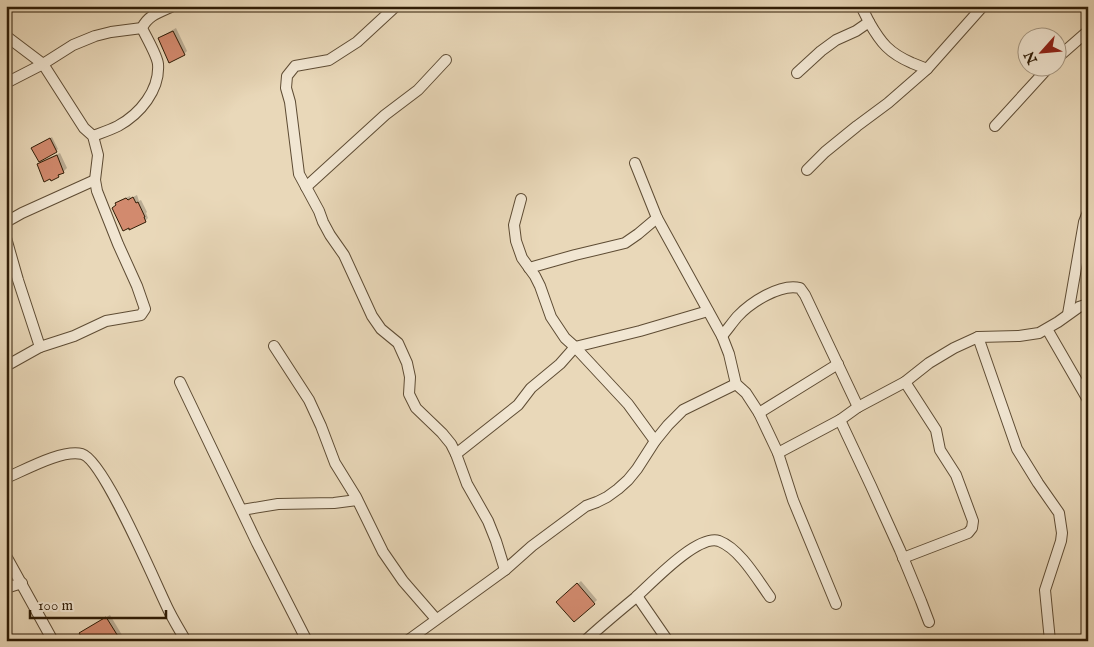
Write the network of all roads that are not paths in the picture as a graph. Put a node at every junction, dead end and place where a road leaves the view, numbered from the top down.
1 (173, 6) edge
2 (396, 6) edge
3 (861, 6) edge
4 (982, 6) edge
5 (870, 22) junction
6 (142, 28) junction
7 (1088, 31) edge
8 (6, 36) edge
9 (1066, 50) edge
10 (446, 60) dead end
11 (42, 64) junction
12 (927, 70) junction
13 (797, 73) dead end
14 (1039, 78) edge
15 (6, 83) edge
16 (995, 126) dead end
17 (92, 136) junction
18 (635, 163) dead end
19 (807, 170) dead end
20 (95, 180) junction
21 (306, 187) junction
22 (521, 199) dead end
23 (1088, 212) edge
24 (657, 218) junction
25 (6, 222) edge
26 (6, 238) edge
27 (529, 268) junction
28 (1088, 304) edge
29 (708, 311) junction
30 (1068, 314) junction
31 (1047, 328) junction
32 (722, 336) junction
33 (978, 337) junction
34 (274, 346) dead end
35 (40, 347) junction
36 (575, 347) junction
37 (838, 364) junction
38 (6, 366) edge
39 (180, 382) dead end
40 (905, 382) junction
41 (736, 384) junction
42 (1088, 400) edge
43 (858, 407) junction
44 (758, 413) junction
45 (840, 420) junction
46 (655, 441) junction
47 (778, 453) junction
48 (456, 454) junction
49 (6, 478) edge
50 (357, 500) junction
51 (242, 510) junction
52 (6, 556) edge
53 (903, 558) junction
54 (504, 570) junction
55 (22, 583) junction
56 (6, 588) edge
57 (637, 596) junction
58 (770, 597) dead end
59 (836, 604) dead end
60 (436, 619) junction
61 (928, 622) dead end
62 (52, 641) edge
63 (186, 641) edge
64 (307, 641) edge
65 (407, 641) edge
66 (585, 641) edge
67 (668, 641) edge
68 (1050, 641) edge

1 - 6 street
2 - 21 street
3 - 5 street
4 - 12 street
5 - 12 street
5 - 13 street
6 - 11 street
6 - 17 street
7 - 9 street
8 - 11 street
10 - 21 street
11 - 15 street
11 - 17 street
12 - 19 street
14 - 16 street
17 - 20 street
18 - 24 street
20 - 25 street
20 - 35 street
21 - 48 street
22 - 27 street
23 - 30 street
24 - 27 street
24 - 29 street
26 - 35 street
27 - 36 street
28 - 30 street
29 - 32 street
29 - 36 street
30 - 31 street
31 - 33 street
31 - 42 street
32 - 37 street
32 - 41 street
33 - 40 street
33 - 68 street
34 - 50 street
35 - 38 street
36 - 46 street
36 - 48 street
37 - 43 street
37 - 44 street
39 - 51 street
40 - 43 street
40 - 53 street
41 - 44 street
41 - 46 street
43 - 45 street
44 - 47 street
45 - 47 street
45 - 53 street
46 - 54 street
47 - 59 street
48 - 54 street
49 - 63 street
50 - 51 street
50 - 60 street
51 - 64 street
52 - 55 street
53 - 61 street
54 - 60 street
55 - 56 street
55 - 62 street
57 - 58 street
57 - 66 street
57 - 67 street
60 - 65 street

